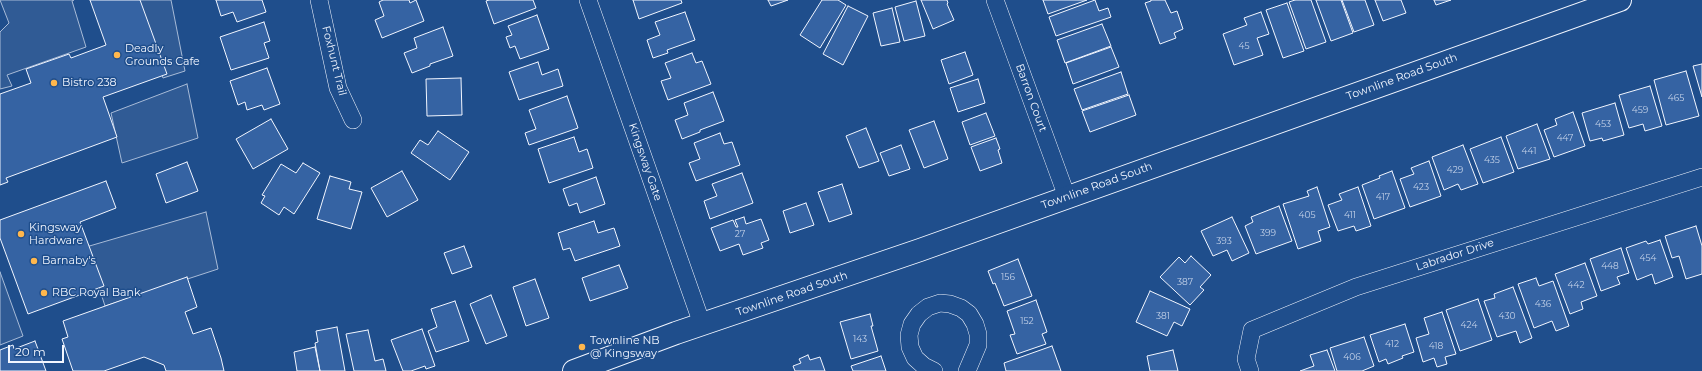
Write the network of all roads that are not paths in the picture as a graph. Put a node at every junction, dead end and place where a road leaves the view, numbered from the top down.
1 (319, 0) edge
2 (588, 0) edge
3 (995, 0) edge
4 (1620, 0) edge
5 (353, 120) dead end
6 (1702, 177) edge
7 (1067, 197) junction
8 (702, 324) junction
9 (574, 371) edge
10 (934, 371) edge
11 (967, 371) edge
12 (1250, 371) edge

1 - 5 street, Foxhunt Trail
2 - 8 street, Kingsway Gate
3 - 7 street, Barron Court
4 - 7 main road, Townline Road South
6 - 12 street, Labrador Drive
7 - 8 main road, Townline Road South
8 - 9 main road, Townline Road South
10 - 11 street

